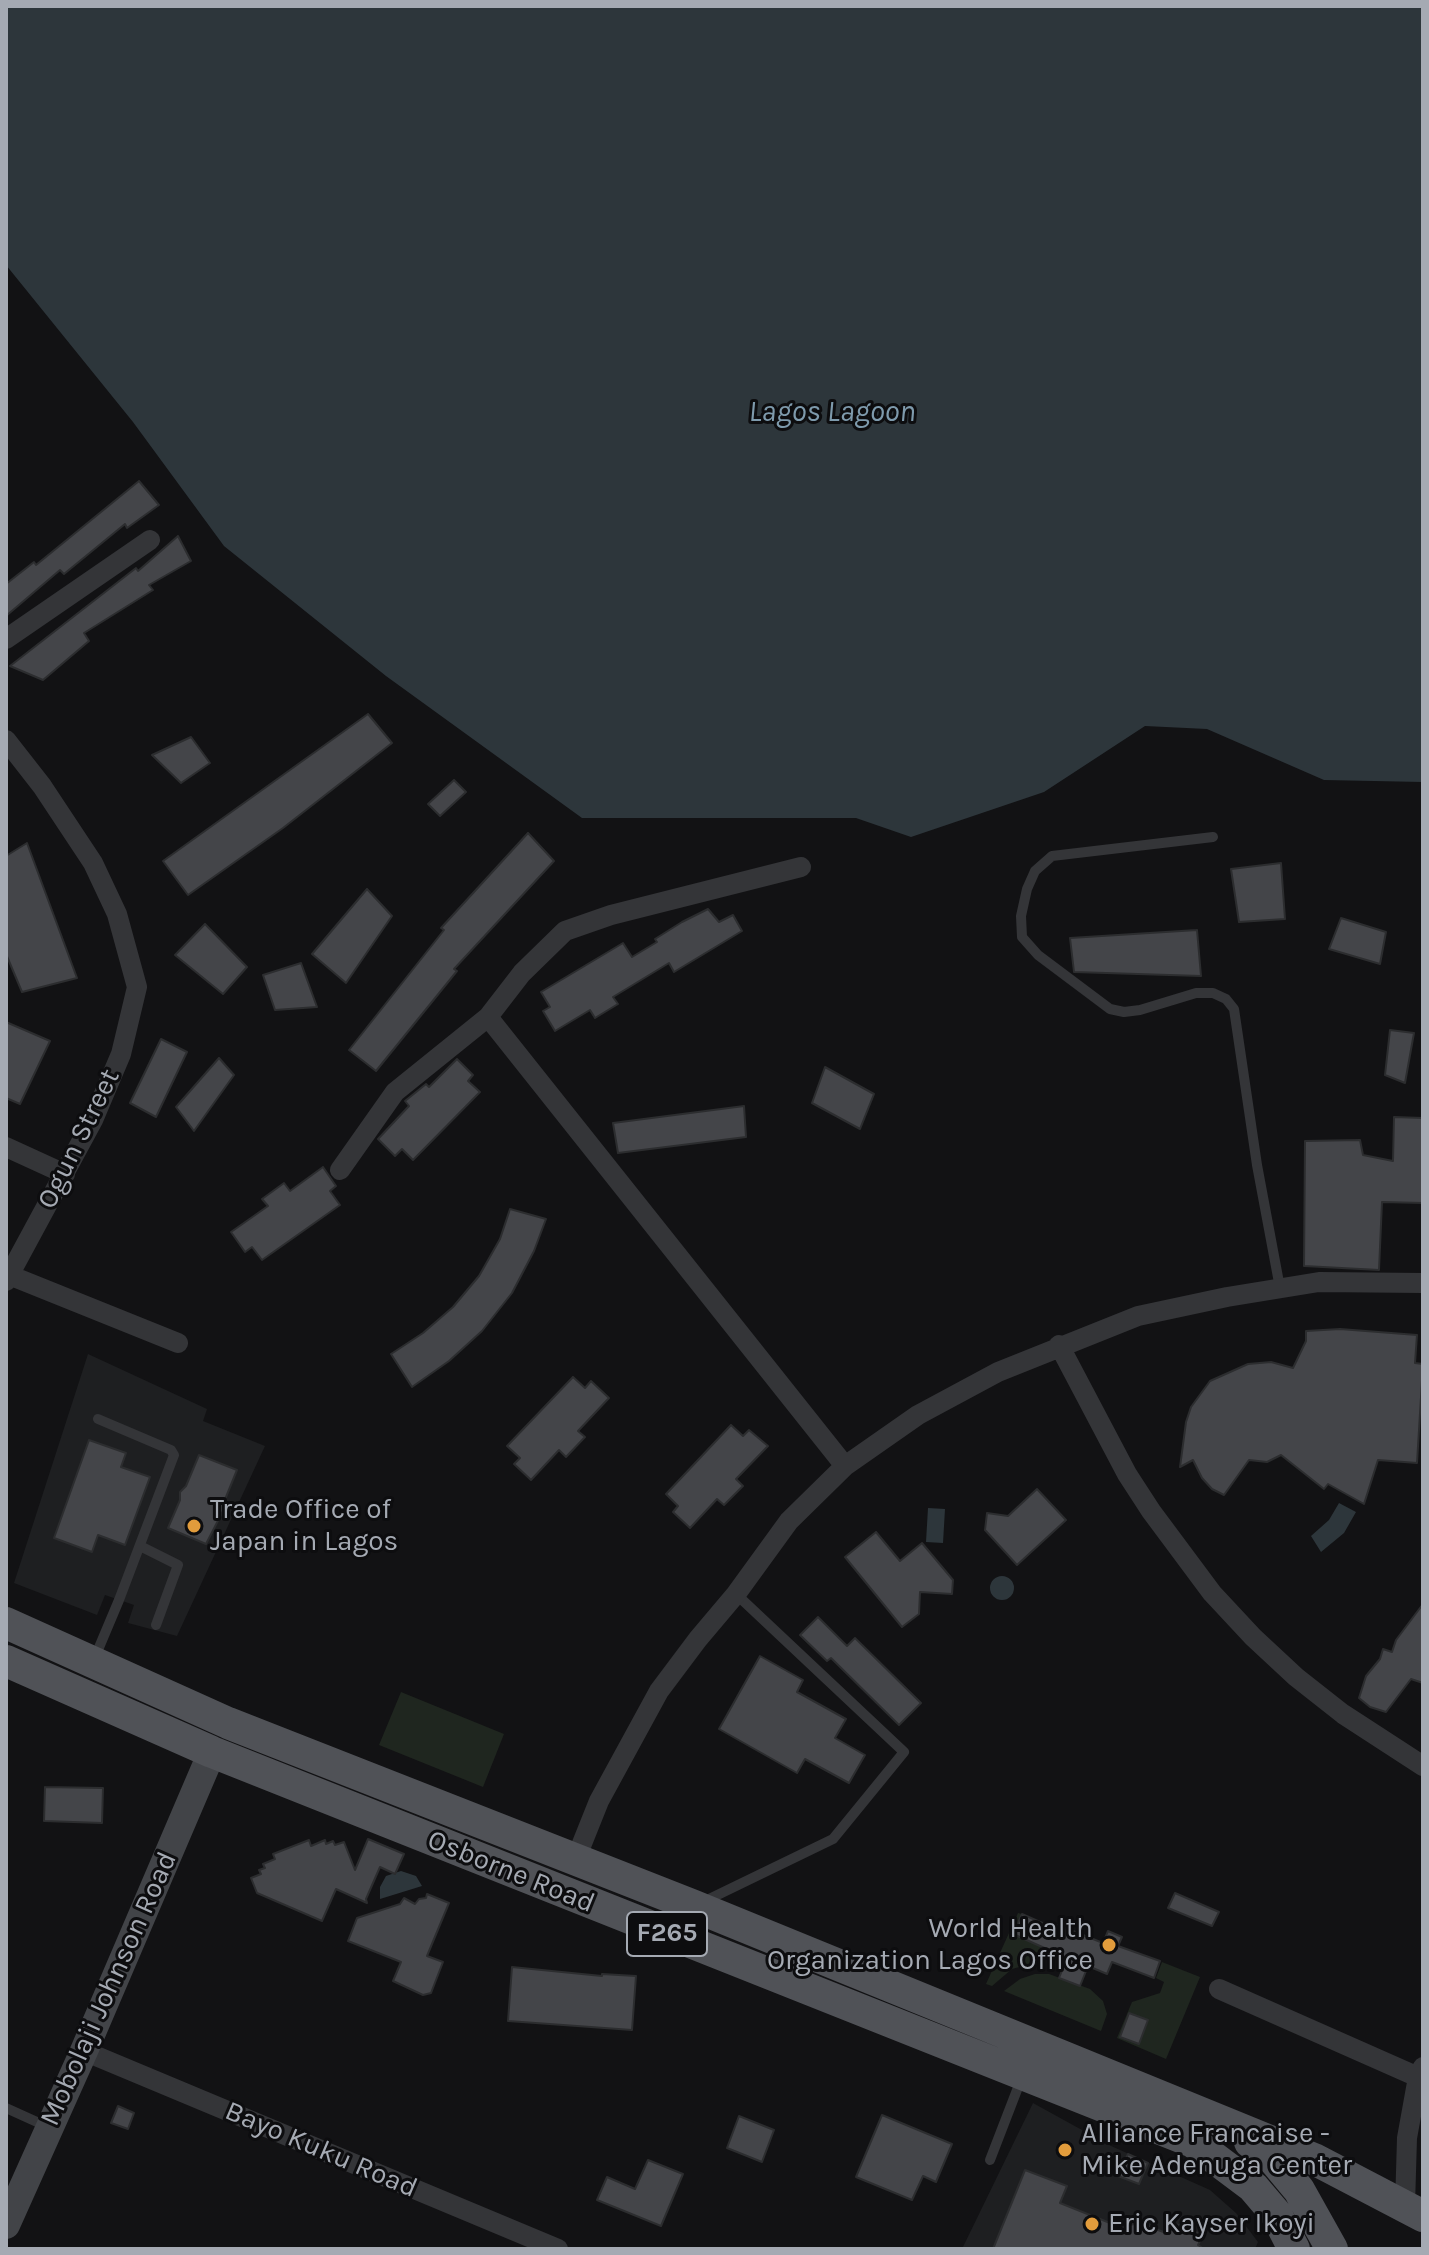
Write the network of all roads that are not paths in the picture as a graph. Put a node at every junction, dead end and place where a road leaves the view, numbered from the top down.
1 (150, 540) dead end
2 (6, 639) edge
3 (6, 740) edge
4 (1213, 837) dead end
5 (801, 867) dead end
6 (488, 1017) junction
7 (6, 1147) edge
8 (340, 1170) dead end
9 (65, 1174) junction
10 (7, 1278) edge
11 (1423, 1283) edge
12 (1280, 1288) junction
13 (178, 1343) dead end
14 (1059, 1345) junction
15 (98, 1419) dead end
16 (845, 1466) junction
17 (140, 1546) junction
18 (736, 1594) junction
19 (6, 1623) edge
20 (156, 1625) dead end
21 (6, 1661) edge
22 (92, 1663) junction
23 (64, 1689) junction
24 (6, 1691) edge
25 (212, 1752) junction
26 (1423, 1766) edge
27 (575, 1861) junction
28 (694, 1906) junction
29 (1219, 1989) dead end
30 (84, 2051) junction
31 (1420, 2072) edge
32 (1023, 2075) junction
33 (6, 2108) edge
34 (1225, 2122) junction
35 (48, 2127) junction
36 (990, 2160) dead end
37 (12, 2196) edge
38 (1414, 2211) edge
39 (6, 2225) edge
40 (558, 2249) edge
41 (1294, 2249) edge
42 (1332, 2249) edge

1 - 2 street
3 - 9 street, Ogun Street
4 - 12 lane
5 - 6 street
6 - 8 street
6 - 16 street
7 - 9 street
9 - 10 street, Ogun Street
10 - 13 street
11 - 12 street
12 - 14 street
14 - 16 street
14 - 26 street
15 - 17 lane
16 - 18 street
17 - 20 lane
17 - 22 lane
18 - 27 street
18 - 28 lane
19 - 22 main road, Osborne Road / F265
21 - 23 main road, Osborne Road / F265
22 - 27 main road, Osborne Road / F265
23 - 24 main road
23 - 25 main road, Osborne Road / F265
25 - 30 main road, Mobolaji Johnson Road
25 - 32 main road, Osborne Road / F265
27 - 28 main road, Osborne Road / F265
28 - 34 main road, Osborne Road / F265
29 - 31 street
30 - 35 main road, Mobolaji Johnson Road
30 - 40 street, Bayo Kuku Road
31 - 38 street
32 - 36 lane
32 - 41 main road, Osborne Road / F265
33 - 35 lane
34 - 38 main road, Osborne Road
34 - 42 main road, F265
35 - 37 main road, Mobolaji Johnson Road
37 - 39 main road, Mobolaji Johnson Road

